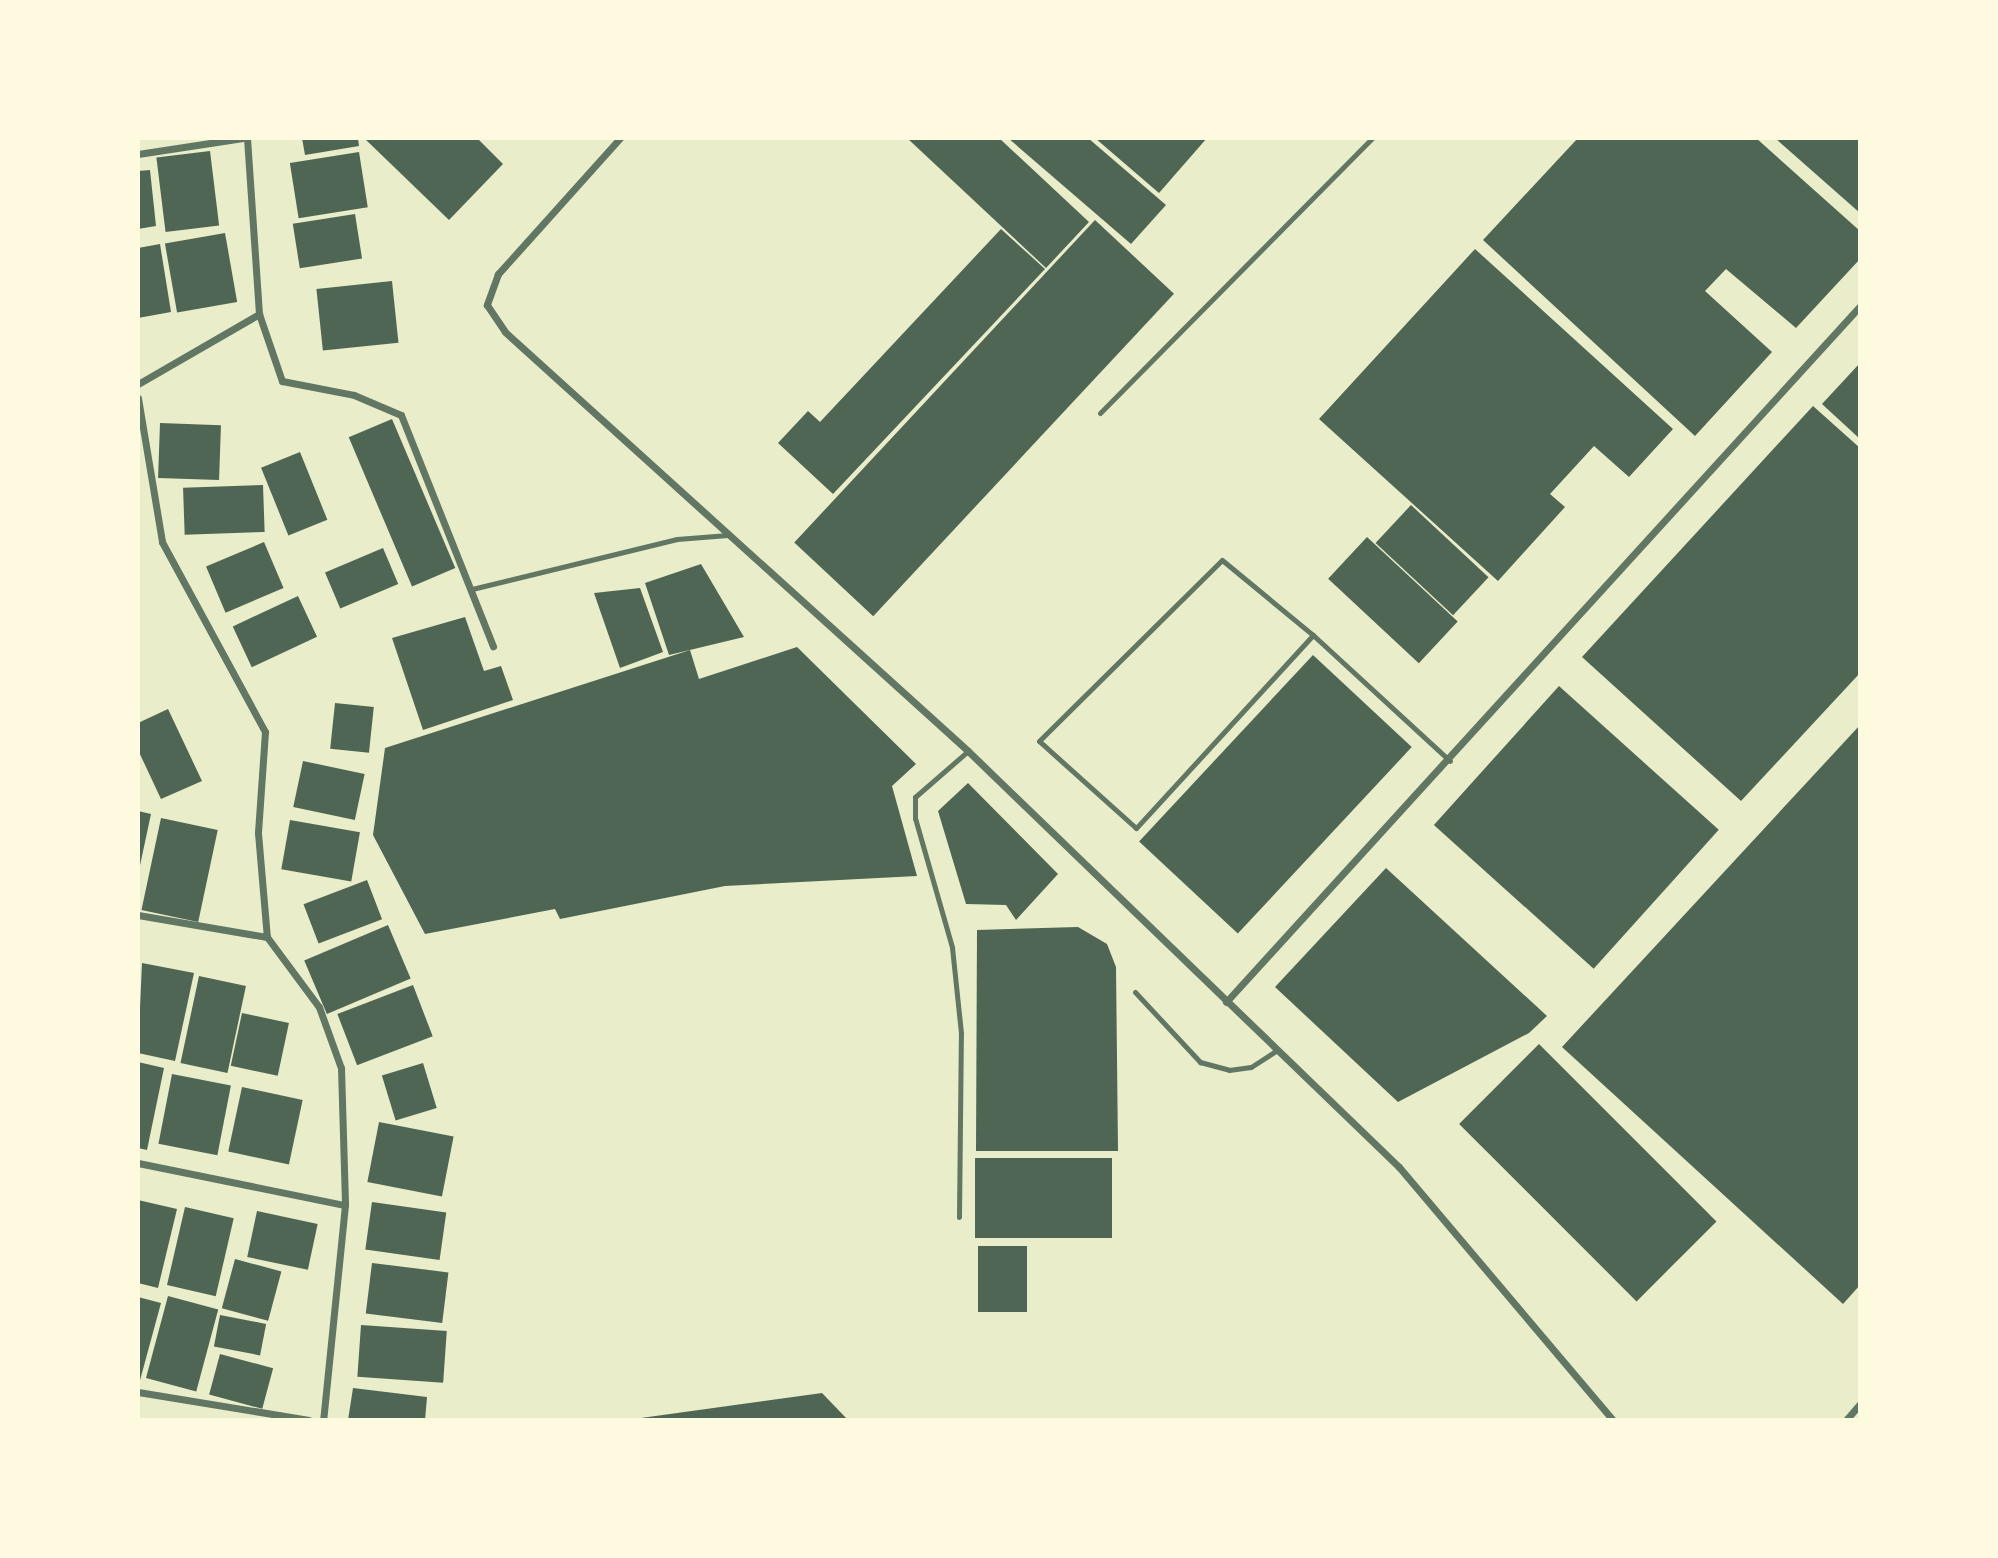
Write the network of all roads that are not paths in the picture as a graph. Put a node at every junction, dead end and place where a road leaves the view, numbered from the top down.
1 (245, 138) edge
2 (620, 138) edge
3 (1372, 138) edge
4 (138, 154) edge
5 (1860, 306) edge
6 (259, 314) junction
7 (138, 384) edge
8 (138, 398) edge
9 (1100, 413) dead end
10 (728, 536) junction
11 (472, 589) junction
12 (1313, 635) junction
13 (493, 646) dead end
14 (968, 751) junction
15 (1450, 761) junction
16 (138, 915) edge
17 (267, 937) junction
18 (1135, 992) dead end
19 (1226, 1002) junction
20 (1277, 1050) junction
21 (138, 1163) edge
22 (345, 1205) junction
23 (959, 1217) dead end
24 (138, 1392) edge
25 (1860, 1404) edge
26 (309, 1420) edge
27 (323, 1420) edge
28 (1613, 1420) edge
29 (1846, 1420) edge

1 - 4 street
1 - 6 street
2 - 10 street
3 - 9 lane
5 - 15 street
6 - 7 street
6 - 11 street
8 - 17 street
10 - 11 lane
10 - 14 street
11 - 13 street
12 - 12 lane
12 - 15 lane
14 - 19 street
14 - 23 lane
15 - 19 street
16 - 17 street
17 - 22 street
18 - 20 lane
19 - 20 street
20 - 28 street
21 - 22 street
22 - 27 street
24 - 26 street
25 - 29 street

